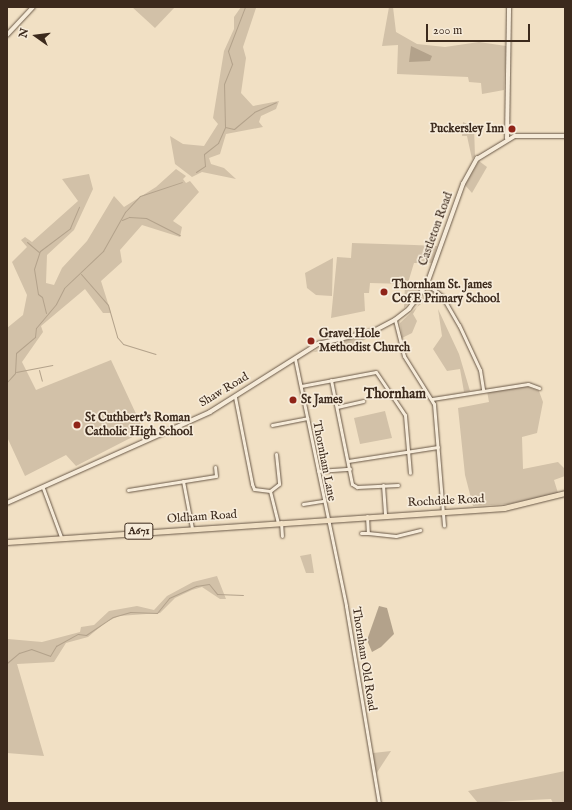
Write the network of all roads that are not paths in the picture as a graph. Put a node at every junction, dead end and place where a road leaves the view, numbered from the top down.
1 (33, 7) edge
2 (509, 7) edge
3 (7, 35) edge
4 (565, 136) edge
5 (507, 139) junction
6 (427, 284) junction
7 (395, 320) junction
8 (295, 359) junction
9 (331, 380) junction
10 (301, 386) junction
11 (539, 388) dead end
12 (483, 390) junction
13 (235, 397) junction
14 (432, 399) junction
15 (363, 401) dead end
16 (337, 407) junction
17 (275, 418) dead end
18 (307, 418) junction
19 (438, 447) junction
20 (408, 449) junction
21 (276, 454) dead end
22 (348, 461) junction
23 (215, 467) dead end
24 (350, 469) junction
25 (318, 471) junction
26 (410, 472) dead end
27 (183, 481) junction
28 (383, 485) junction
29 (398, 485) dead end
30 (43, 488) junction
31 (128, 490) dead end
32 (270, 491) junction
33 (565, 493) edge
34 (323, 501) junction
35 (7, 503) edge
36 (303, 504) dead end
37 (443, 511) junction
38 (385, 515) junction
39 (367, 516) junction
40 (326, 519) junction
41 (280, 522) junction
42 (444, 526) dead end
43 (192, 528) junction
44 (420, 530) dead end
45 (362, 533) dead end
46 (368, 533) junction
47 (282, 536) dead end
48 (61, 537) junction
49 (7, 542) edge
50 (379, 803) edge

1 - 3 main road
2 - 5 street
4 - 5 street
5 - 6 street, Castleton Road
6 - 7 street, Castleton Road
6 - 12 street
7 - 8 street, Castleton Road
7 - 14 street
8 - 10 street, Thornham Lane
8 - 13 street, Shaw Road
9 - 10 street
9 - 16 street
9 - 20 street
10 - 18 street, Thornham Lane
11 - 12 street
12 - 14 street
13 - 30 street, Shaw Road
13 - 32 street
14 - 19 street
15 - 16 street
16 - 22 street
17 - 18 street
18 - 25 street, Thornham Lane
19 - 20 street
19 - 37 street
20 - 22 street
20 - 26 street
21 - 32 street
22 - 24 street
23 - 27 street
24 - 25 street
24 - 28 street
25 - 34 street, Thornham Lane
27 - 31 street
27 - 43 street
28 - 29 street
28 - 38 street
30 - 35 street, Shaw Road
30 - 48 street
32 - 41 street
33 - 37 main road, Rochdale Road / A671
34 - 36 street
34 - 40 street, Thornham Lane
37 - 38 main road, Rochdale Road / A671
37 - 42 street
38 - 39 main road, Rochdale Road / A671
39 - 40 main road, Rochdale Road / A671
39 - 46 street
40 - 41 main road, Oldham Road / A671
40 - 50 street, Thornham Old Road
41 - 43 main road, Oldham Road / A671
41 - 47 street
43 - 48 main road, Oldham Road / A671
44 - 46 street
45 - 46 street
48 - 49 main road, Oldham Road / A671

